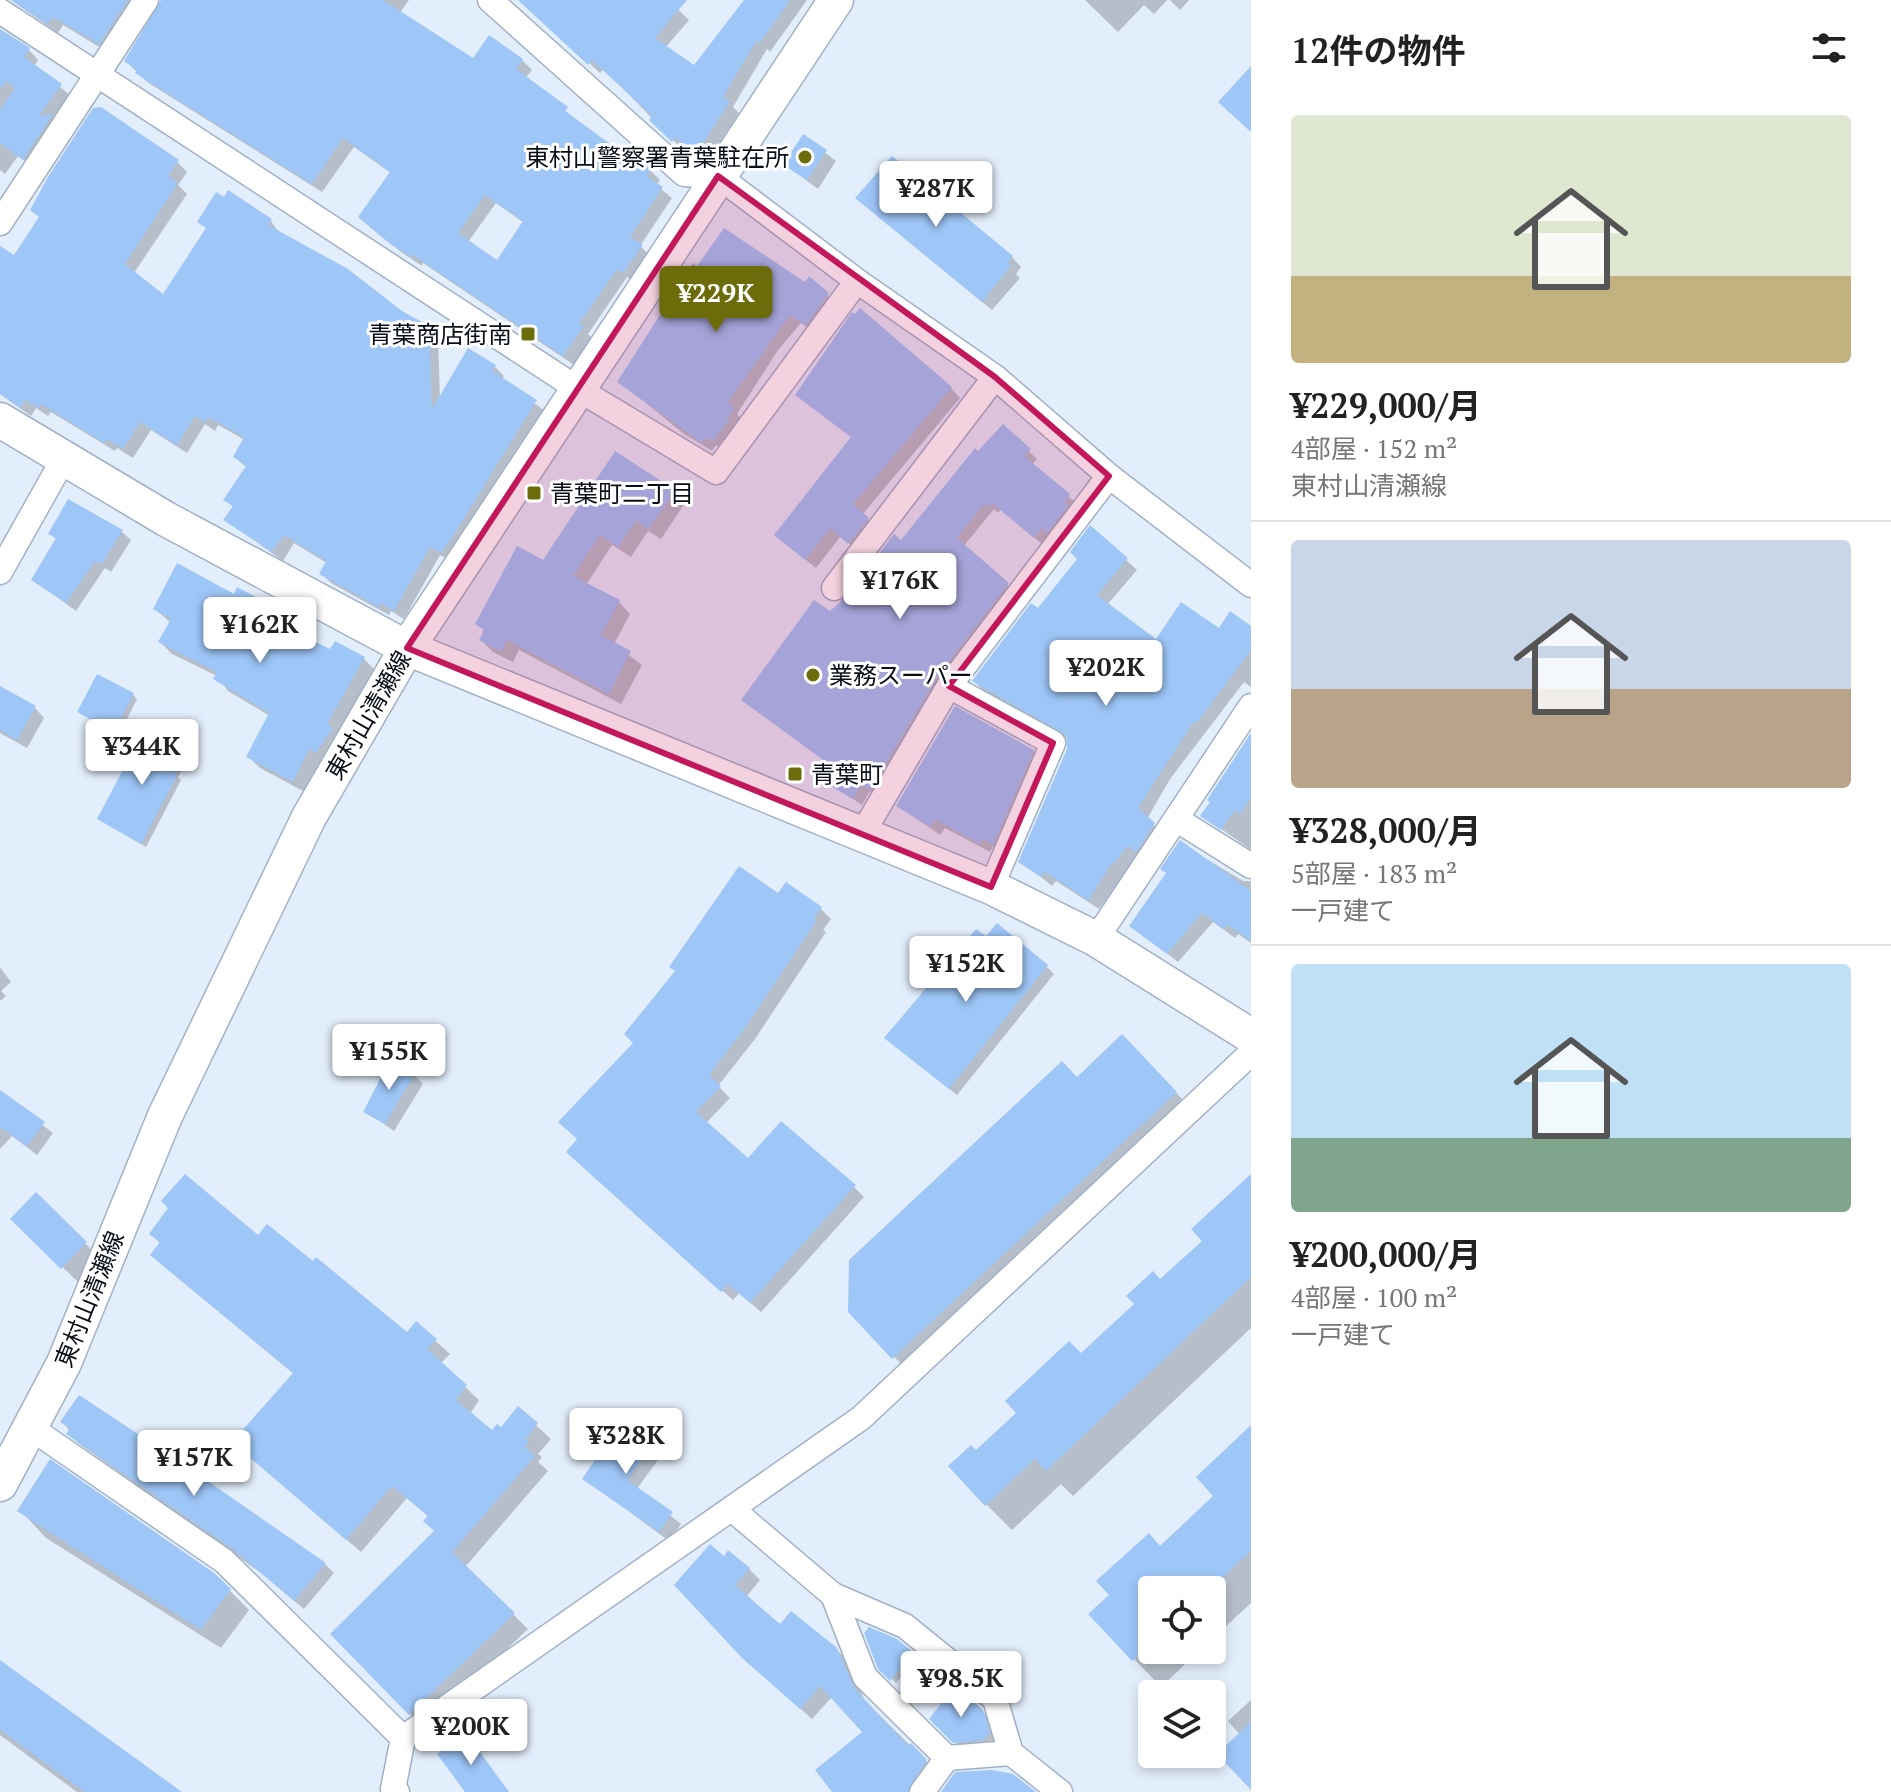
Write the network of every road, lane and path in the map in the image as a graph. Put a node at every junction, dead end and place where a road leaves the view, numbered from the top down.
1 (146, 0) edge
2 (490, 0) edge
3 (836, 0) edge
4 (0, 11) edge
5 (97, 75) junction
6 (718, 176) junction
7 (0, 223) edge
8 (857, 281) junction
9 (995, 377) junction
10 (578, 389) junction
11 (0, 420) edge
12 (63, 460) junction
13 (1109, 476) junction
14 (0, 572) edge
15 (1251, 585) edge
16 (834, 588) dead end
17 (407, 648) junction
18 (949, 686) junction
19 (1251, 706) edge
20 (1176, 819) junction
21 (862, 834) junction
22 (1251, 866) edge
23 (991, 887) junction
24 (1096, 939) junction
25 (1251, 1036) edge
26 (1251, 1053) edge
27 (31, 1428) junction
28 (0, 1484) edge
29 (733, 1510) junction
30 (833, 1595) junction
31 (403, 1738) junction
32 (1011, 1753) junction
33 (947, 1758) junction
34 (397, 1792) edge
35 (922, 1792) edge
36 (1060, 1792) edge

1 - 5 street
2 - 6 street
3 - 6 main road, 東村山清瀬線
4 - 5 street
5 - 7 street
5 - 10 street
6 - 8 street
6 - 10 main road, 東村山清瀬線
8 - 9 street
8 - 10 street
9 - 13 street
9 - 16 street
10 - 17 main road, 東村山清瀬線
11 - 12 main road
12 - 14 street
12 - 17 main road
13 - 15 street
13 - 18 street
17 - 21 main road
17 - 27 main road, 東村山清瀬線
18 - 21 street
18 - 23 street
19 - 20 street
20 - 22 street
20 - 24 street
21 - 23 main road
23 - 24 main road
24 - 25 main road
26 - 29 street
27 - 28 main road, 東村山清瀬線
27 - 31 street
29 - 30 street
29 - 31 street
30 - 32 street
30 - 33 street
31 - 34 street
32 - 33 street
32 - 36 street
33 - 35 street

